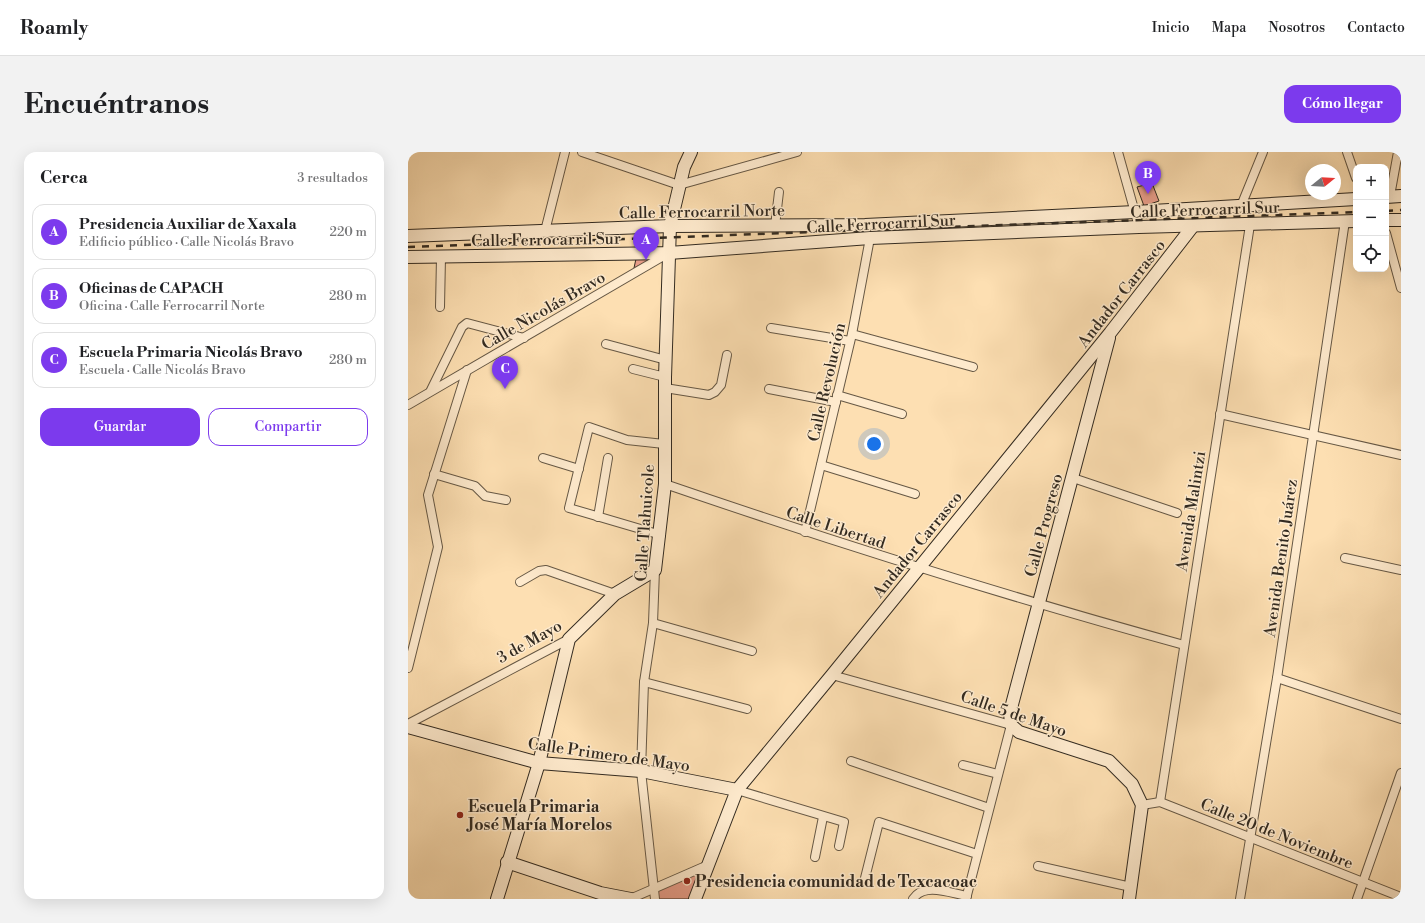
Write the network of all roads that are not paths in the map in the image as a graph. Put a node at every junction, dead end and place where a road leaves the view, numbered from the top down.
1 (565, 152) edge
2 (582, 152) edge
3 (691, 152) edge
4 (797, 152) edge
5 (1118, 152) edge
6 (1263, 152) edge
7 (1347, 152) edge
8 (1398, 152) edge
9 (1353, 169) edge
10 (679, 185) junction
11 (779, 192) dead end
12 (1392, 196) edge
13 (1353, 199) edge
14 (1241, 206) junction
15 (1135, 212) junction
16 (1389, 220) edge
17 (1401, 220) edge
18 (1350, 221) edge
19 (1250, 225) junction
20 (670, 226) junction
21 (776, 226) junction
22 (1193, 226) junction
23 (1139, 227) junction
24 (545, 231) junction
25 (408, 236) edge
26 (1387, 236) edge
27 (870, 238) junction
28 (669, 253) junction
29 (408, 257) edge
30 (441, 257) junction
31 (1401, 288) edge
32 (440, 307) dead end
33 (771, 328) dead end
34 (1110, 333) junction
35 (524, 338) junction
36 (851, 338) junction
37 (606, 344) dead end
38 (727, 355) dead end
39 (666, 360) junction
40 (973, 367) dead end
41 (633, 369) dead end
42 (467, 370) junction
43 (665, 382) junction
44 (769, 389) dead end
45 (431, 391) junction
46 (837, 399) junction
47 (408, 404) edge
48 (902, 414) dead end
49 (1220, 414) junction
50 (1313, 434) junction
51 (664, 444) junction
52 (1401, 455) edge
53 (543, 458) dead end
54 (608, 458) dead end
55 (821, 465) junction
56 (579, 469) junction
57 (434, 474) junction
58 (1073, 478) junction
59 (666, 484) junction
60 (915, 494) dead end
61 (506, 500) dead end
62 (1177, 513) dead end
63 (598, 516) junction
64 (805, 532) junction
65 (661, 535) junction
66 (1345, 558) dead end
67 (918, 568) junction
68 (655, 570) junction
69 (1401, 570) edge
70 (520, 582) dead end
71 (615, 594) junction
72 (1038, 605) junction
73 (653, 623) junction
74 (568, 639) junction
75 (1184, 645) junction
76 (752, 651) dead end
77 (408, 668) edge
78 (832, 675) junction
79 (1276, 678) junction
80 (644, 682) junction
81 (747, 709) dead end
82 (1401, 719) edge
83 (408, 725) edge
84 (1011, 725) junction
85 (851, 761) dead end
86 (539, 763) junction
87 (963, 765) dead end
88 (641, 771) junction
89 (1401, 773) edge
90 (998, 774) junction
91 (736, 790) junction
92 (1397, 796) edge
93 (1160, 802) junction
94 (1142, 805) junction
95 (990, 808) junction
96 (823, 817) junction
97 (1251, 838) junction
98 (839, 846) dead end
99 (977, 854) junction
100 (815, 857) dead end
101 (507, 862) junction
102 (708, 865) junction
103 (1038, 866) dead end
104 (864, 882) dead end
105 (1363, 882) junction
106 (653, 890) junction
107 (1130, 893) edge
108 (600, 896) edge
109 (1401, 897) edge
110 (966, 898) edge
111 (497, 899) edge
112 (630, 899) edge
113 (654, 899) edge
114 (695, 899) edge
115 (913, 899) edge
116 (1240, 899) edge
117 (1357, 899) edge

1 - 24 street
2 - 10 street
3 - 10 main road, Calle Tlahuicole
4 - 10 street
5 - 15 street
6 - 14 street
7 - 9 street
8 - 12 street
10 - 20 main road, Calle Tlahuicole
11 - 21 street
13 - 14 main road, Calle Ferrocarril Norte
14 - 15 main road, Calle Ferrocarril Norte
15 - 21 main road, Calle Ferrocarril Norte
15 - 23 street
16 - 17 main road
18 - 19 main road, Calle Ferrocarril Sur
18 - 50 street, Avenida Benito Juárez
19 - 22 main road, Calle Ferrocarril Sur
19 - 49 street, Avenida Malintzi
20 - 21 main road, Calle Ferrocarril Norte
20 - 24 main road, Calle Ferrocarril Norte
20 - 28 main road, Calle Tlahuicole
22 - 23 main road, Calle Ferrocarril Sur
22 - 34 main road, Andador Carrasco
23 - 27 main road, Calle Ferrocarril Sur
24 - 25 main road, Calle Ferrocarril Norte
26 - 31 street
27 - 28 main road, Calle Ferrocarril Sur
27 - 36 street, Calle Revolución
28 - 30 main road, Calle Ferrocarril Sur
28 - 35 street, Calle Nicolás Bravo
28 - 39 main road, Calle Tlahuicole
29 - 30 main road, Calle Ferrocarril Sur
30 - 32 street
33 - 36 street
34 - 58 main road, Calle Progreso
34 - 67 main road, Andador Carrasco
35 - 42 street, Calle Nicolás Bravo
35 - 45 street, Calle Nicolás Bravo
36 - 40 street
36 - 46 street, Calle Revolución
37 - 39 street
38 - 43 street
39 - 43 main road, Calle Tlahuicole
41 - 43 street
42 - 45 street, Calle Nicolás Bravo
42 - 57 street
43 - 51 main road, Calle Tlahuicole
44 - 46 street
45 - 47 street, Calle Nicolás Bravo
46 - 48 street
46 - 55 street, Calle Revolución
49 - 50 street
49 - 75 street, Avenida Malintzi
50 - 52 street
50 - 79 street, Avenida Benito Juárez
51 - 56 street
51 - 59 main road, Calle Tlahuicole
53 - 56 street
54 - 63 street
55 - 60 street
55 - 64 street, Calle Revolución
56 - 63 street
57 - 61 street
57 - 77 street
58 - 62 street
58 - 72 main road, Calle Progreso
59 - 64 street, Calle Libertad
59 - 65 main road, Calle Tlahuicole
63 - 65 street
64 - 67 street, Calle Libertad
65 - 68 main road, Calle Tlahuicole
66 - 69 street
67 - 72 street, Calle Libertad
67 - 78 main road, Andador Carrasco
68 - 71 main road, 3 de Mayo
68 - 73 street, Calle Tlahuicole
70 - 71 street
71 - 74 main road, 3 de Mayo
72 - 75 street, Calle Libertad
72 - 84 main road, Calle Progreso
73 - 76 street
73 - 80 street, Calle Tlahuicole
74 - 83 street, 3 de Mayo
74 - 86 main road
75 - 93 street, Avenida Malintzi
78 - 84 street, Calle 5 de Mayo
78 - 91 main road, Andador Carrasco
79 - 82 street
79 - 97 street, Avenida Benito Juárez
80 - 81 street
80 - 88 street, Calle Tlahuicole
83 - 86 main road, Calle Primero de Mayo
84 - 90 street
84 - 94 main road, Calle 5 de Mayo
85 - 95 street
86 - 88 main road, Calle Primero de Mayo
86 - 101 main road
87 - 90 street
88 - 91 main road, Calle Primero de Mayo
88 - 106 street, Calle Tlahuicole
89 - 92 street
90 - 95 street
91 - 96 street
91 - 102 main road, Andador Carrasco
92 - 105 street
93 - 94 street
93 - 97 street, Calle 20 de Noviembre
94 - 107 main road
95 - 99 street
96 - 98 street
96 - 100 street
97 - 105 street, Calle 20 de Noviembre
97 - 116 street, Avenida Benito Juárez
99 - 104 street
99 - 110 street
101 - 108 main road
101 - 111 main road
102 - 106 street
102 - 114 main road, Andador Carrasco
103 - 107 street
105 - 109 street, Calle 20 de Noviembre
105 - 117 street
106 - 112 street
106 - 113 street, Calle Tlahuicole
108 - 112 main road
110 - 115 street

